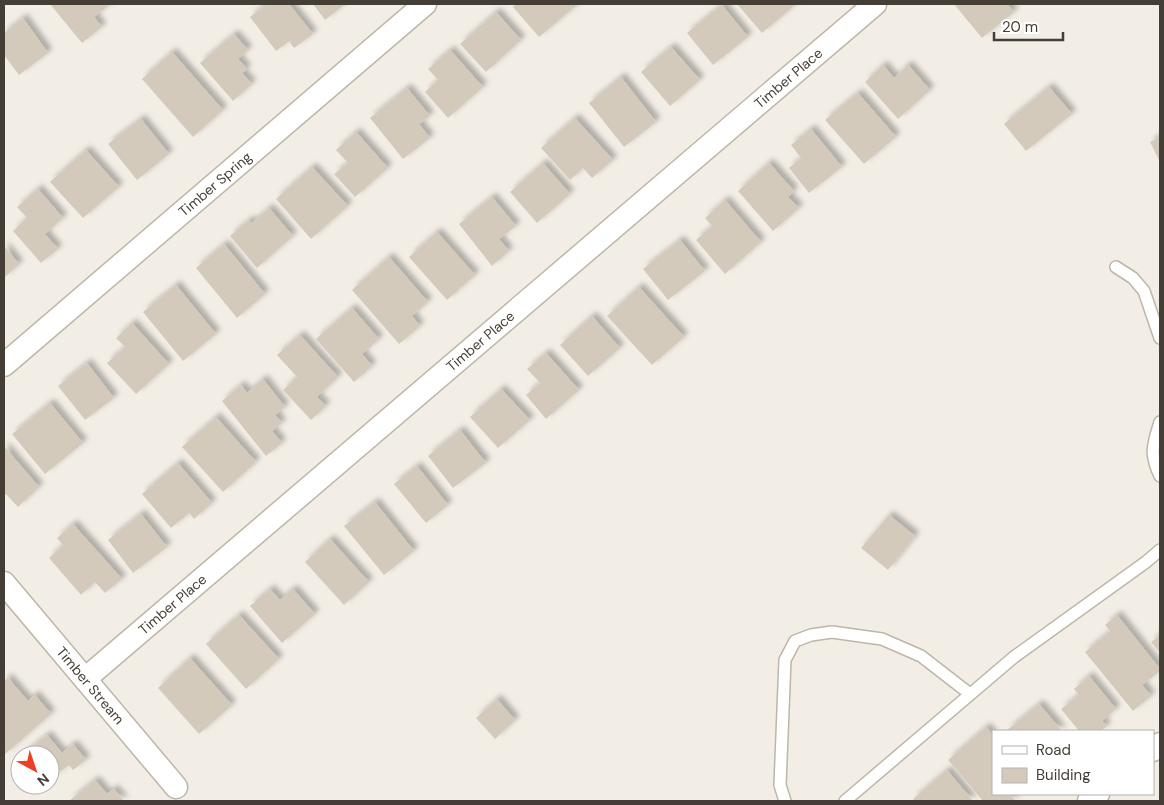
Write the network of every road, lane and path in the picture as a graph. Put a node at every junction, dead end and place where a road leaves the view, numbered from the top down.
1 (425, 4) edge
2 (875, 4) edge
3 (1116, 267) dead end
4 (1160, 338) edge
5 (4, 365) edge
6 (1160, 422) edge
7 (1160, 476) edge
8 (1160, 550) edge
9 (4, 582) edge
10 (85, 679) junction
11 (970, 694) junction
12 (176, 787) dead end
13 (784, 801) edge
14 (845, 801) edge

1 - 5 street, Timber Spring
2 - 10 street, Timber Place
3 - 4 lane
6 - 7 lane
8 - 11 lane
9 - 10 street, Timber Stream
10 - 12 street, Timber Stream
11 - 13 lane
11 - 14 lane

